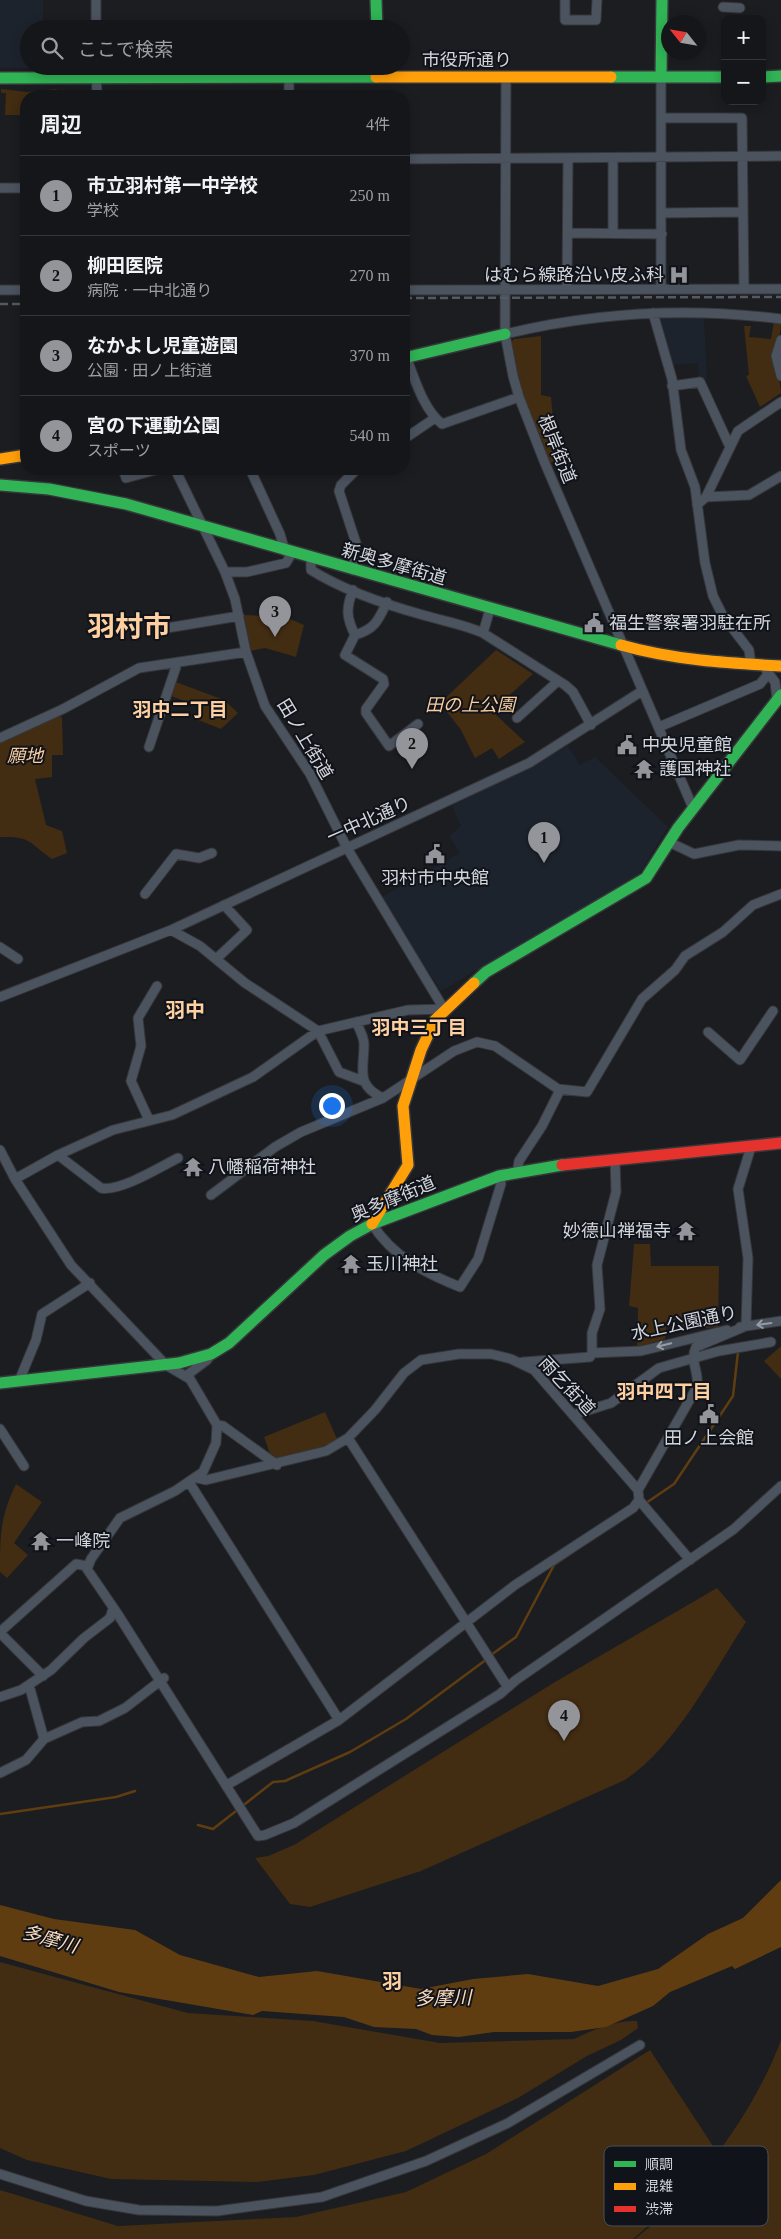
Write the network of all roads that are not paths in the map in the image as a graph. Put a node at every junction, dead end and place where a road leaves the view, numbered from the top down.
1 (96, 0) edge
2 (376, 0) edge
3 (565, 0) edge
4 (597, 0) edge
5 (662, 0) edge
6 (96, 20) edge
7 (377, 20) edge
8 (410, 73) edge
9 (48, 75) edge
10 (96, 75) edge
11 (212, 75) edge
12 (325, 75) edge
13 (661, 76) junction
14 (766, 76) edge
15 (781, 76) edge
16 (290, 77) junction
17 (506, 77) junction
18 (721, 77) edge
19 (0, 78) edge
20 (97, 90) edge
21 (290, 90) edge
22 (660, 118) junction
23 (743, 156) junction
24 (781, 156) edge
25 (505, 157) junction
26 (661, 157) junction
27 (568, 158) junction
28 (613, 158) junction
29 (410, 159) edge
30 (0, 188) edge
31 (20, 188) edge
32 (662, 212) junction
33 (744, 212) junction
34 (568, 233) junction
35 (613, 233) junction
36 (662, 234) junction
37 (567, 288) junction
38 (661, 288) junction
39 (506, 289) junction
40 (744, 289) junction
41 (781, 289) edge
42 (0, 290) edge
43 (20, 290) edge
44 (410, 290) edge
45 (653, 313) junction
46 (781, 319) edge
47 (504, 334) junction
48 (781, 340) edge
49 (410, 356) edge
50 (410, 368) edge
51 (781, 376) edge
52 (672, 386) junction
53 (519, 397) junction
54 (781, 402) edge
55 (435, 418) junction
56 (410, 435) edge
57 (730, 447) junction
58 (20, 456) edge
59 (0, 459) edge
60 (125, 475) edge
61 (137, 475) edge
62 (178, 475) edge
63 (253, 475) edge
64 (351, 475) edge
65 (781, 476) edge
66 (0, 485) edge
67 (706, 497) junction
68 (697, 505) junction
69 (203, 526) junction
70 (288, 552) junction
71 (311, 558) junction
72 (353, 570) junction
73 (225, 572) junction
74 (353, 590) junction
75 (387, 602) junction
76 (490, 609) junction
77 (239, 616) junction
78 (167, 628) dead end
79 (483, 633) junction
80 (355, 634) junction
81 (623, 646) junction
82 (246, 652) junction
83 (177, 664) junction
84 (781, 666) edge
85 (760, 668) junction
86 (558, 681) junction
87 (642, 691) junction
88 (779, 697) edge
89 (517, 718) dead end
90 (418, 724) dead end
91 (590, 725) junction
92 (659, 727) junction
93 (0, 738) edge
94 (149, 748) dead end
95 (693, 808) junction
96 (674, 845) junction
97 (781, 846) edge
98 (347, 848) junction
99 (212, 853) dead end
100 (145, 894) dead end
101 (781, 894) edge
102 (224, 905) junction
103 (171, 930) junction
104 (0, 947) edge
105 (216, 958) junction
106 (18, 959) dead end
107 (157, 986) dead end
108 (0, 997) edge
109 (444, 1010) junction
110 (773, 1011) dead end
111 (356, 1022) junction
112 (318, 1030) junction
113 (708, 1032) dead end
114 (363, 1081) junction
115 (409, 1083) junction
116 (560, 1090) junction
117 (383, 1098) junction
118 (149, 1120) junction
119 (781, 1143) edge
120 (750, 1147) junction
121 (0, 1150) edge
122 (58, 1155) junction
123 (178, 1158) dead end
124 (615, 1159) junction
125 (517, 1173) junction
126 (498, 1176) junction
127 (15, 1179) junction
128 (211, 1195) dead end
129 (372, 1224) junction
130 (90, 1283) junction
131 (781, 1321) edge
132 (746, 1326) junction
133 (772, 1342) dead end
134 (592, 1353) junction
135 (211, 1354) junction
136 (693, 1358) junction
137 (520, 1362) junction
138 (166, 1365) junction
139 (187, 1375) junction
140 (20, 1381) junction
141 (0, 1383) edge
142 (573, 1414) junction
143 (217, 1425) junction
144 (0, 1429) edge
145 (348, 1438) junction
146 (277, 1465) junction
147 (24, 1466) dead end
148 (193, 1480) junction
149 (781, 1486) edge
150 (638, 1490) junction
151 (643, 1503) junction
152 (690, 1560) junction
153 (87, 1566) junction
154 (113, 1609) junction
155 (466, 1624) junction
156 (0, 1633) edge
157 (43, 1676) junction
158 (162, 1680) junction
159 (29, 1685) junction
160 (507, 1686) junction
161 (0, 1697) edge
162 (339, 1720) junction
163 (44, 1738) junction
164 (0, 1773) edge
165 (227, 1785) junction
166 (640, 2045) dead end
167 (0, 2174) edge

1 - 6 street
2 - 7 street
3 - 4 street
5 - 13 street
8 - 17 street, 市役所通り
9 - 19 street, 市役所通り
10 - 20 street
11 - 16 street, 市役所通り
12 - 16 street, 市役所通り
13 - 17 street, 市役所通り
13 - 18 street, 市役所通り
13 - 22 street
14 - 15 street
16 - 21 street
17 - 25 street, 根岸街道
22 - 23 street
22 - 26 street
23 - 24 street
23 - 26 street
23 - 33 street
25 - 27 street
25 - 29 street
25 - 39 street, 根岸街道
26 - 28 street
26 - 32 street
27 - 28 street
27 - 34 street
28 - 35 street
30 - 31 street
32 - 33 street
32 - 36 street
33 - 40 street
34 - 35 street
34 - 37 street
35 - 36 street
36 - 38 street
37 - 38 street
37 - 39 street
38 - 40 street
39 - 44 street
39 - 47 street, 根岸街道
40 - 41 street
42 - 43 street
45 - 46 street
45 - 47 street
45 - 52 street
47 - 49 street
47 - 53 street, 根岸街道
48 - 51 street
50 - 55 street
52 - 57 street
52 - 68 street
53 - 55 street
53 - 81 street, 根岸街道
54 - 57 street
55 - 56 street
57 - 67 street
58 - 59 street
60 - 61 street
62 - 69 street, 田ノ上街道
63 - 70 street
64 - 72 street
65 - 67 street
66 - 69 street, 新奥多摩街道
67 - 68 street
68 - 85 street
69 - 70 street, 新奥多摩街道
69 - 73 street, 田ノ上街道
70 - 71 street, 新奥多摩街道
70 - 73 street
71 - 72 street, 新奥多摩街道
71 - 74 street
72 - 76 street, 新奥多摩街道
73 - 77 street, 田ノ上街道
74 - 75 street
74 - 80 street
75 - 79 street
75 - 80 street
76 - 79 street
76 - 81 street, 新奥多摩街道
77 - 78 street
77 - 82 street, 田ノ上街道
79 - 86 street
80 - 90 street
81 - 85 street, 新奥多摩街道
81 - 87 street, 根岸街道
82 - 83 street
82 - 98 street, 田ノ上街道
83 - 93 street
83 - 94 street
84 - 85 street, 新奥多摩街道
85 - 88 street
85 - 92 street
86 - 89 street
86 - 91 street
87 - 91 street, 一中北通り
87 - 92 street, 根岸街道
88 - 95 street
91 - 98 street, 一中北通り
92 - 95 street, 根岸街道
95 - 96 street
96 - 97 street
96 - 109 street
98 - 102 street, 一中北通り
98 - 109 street, 田ノ上街道
99 - 100 street
101 - 116 street
102 - 103 street, 一中北通り
102 - 105 street
103 - 105 street
103 - 108 street, 一中北通り
104 - 106 street
105 - 112 street
107 - 118 street
109 - 111 street
109 - 115 street
110 - 113 street
111 - 112 street
111 - 114 street
112 - 114 street
112 - 118 street
114 - 117 street
115 - 116 street
115 - 117 street
115 - 129 street
116 - 125 street
117 - 128 street
118 - 122 street
119 - 120 street, 奥多摩街道
120 - 124 street, 奥多摩街道
120 - 132 street
121 - 127 street
122 - 123 street
122 - 127 street
124 - 125 street, 奥多摩街道
124 - 134 street
125 - 126 street, 奥多摩街道
126 - 129 street, 奥多摩街道
126 - 129 street
127 - 130 street
129 - 135 street, 奥多摩街道
130 - 138 street
130 - 140 street
131 -> 132 street, 水上公園通り
132 -> 134 street, 水上公園通り
132 - 136 street
133 - 136 street
134 - 137 street, 雨乞街道
135 - 138 street, 奥多摩街道
135 - 139 street
136 - 142 street
136 - 150 street
137 - 142 street, 雨乞街道
137 - 145 street
138 - 139 street
138 - 140 street, 奥多摩街道
139 - 143 street
140 - 141 street, 奥多摩街道
142 - 150 street, 雨乞街道
143 - 146 street
143 - 148 street
144 - 147 street
145 - 146 street
145 - 155 street
146 - 148 street
148 - 153 street
148 - 162 street
149 - 152 street
150 - 151 street
151 - 152 street
151 - 155 street
152 - 160 street
153 - 154 street
153 - 156 street
154 - 157 street
154 - 158 street
155 - 160 street
155 - 162 street
156 - 157 street
157 - 159 street
158 - 163 street
158 - 165 street
159 - 161 street
159 - 163 street
160 - 165 street
162 - 165 street
163 - 164 street
166 - 167 street

